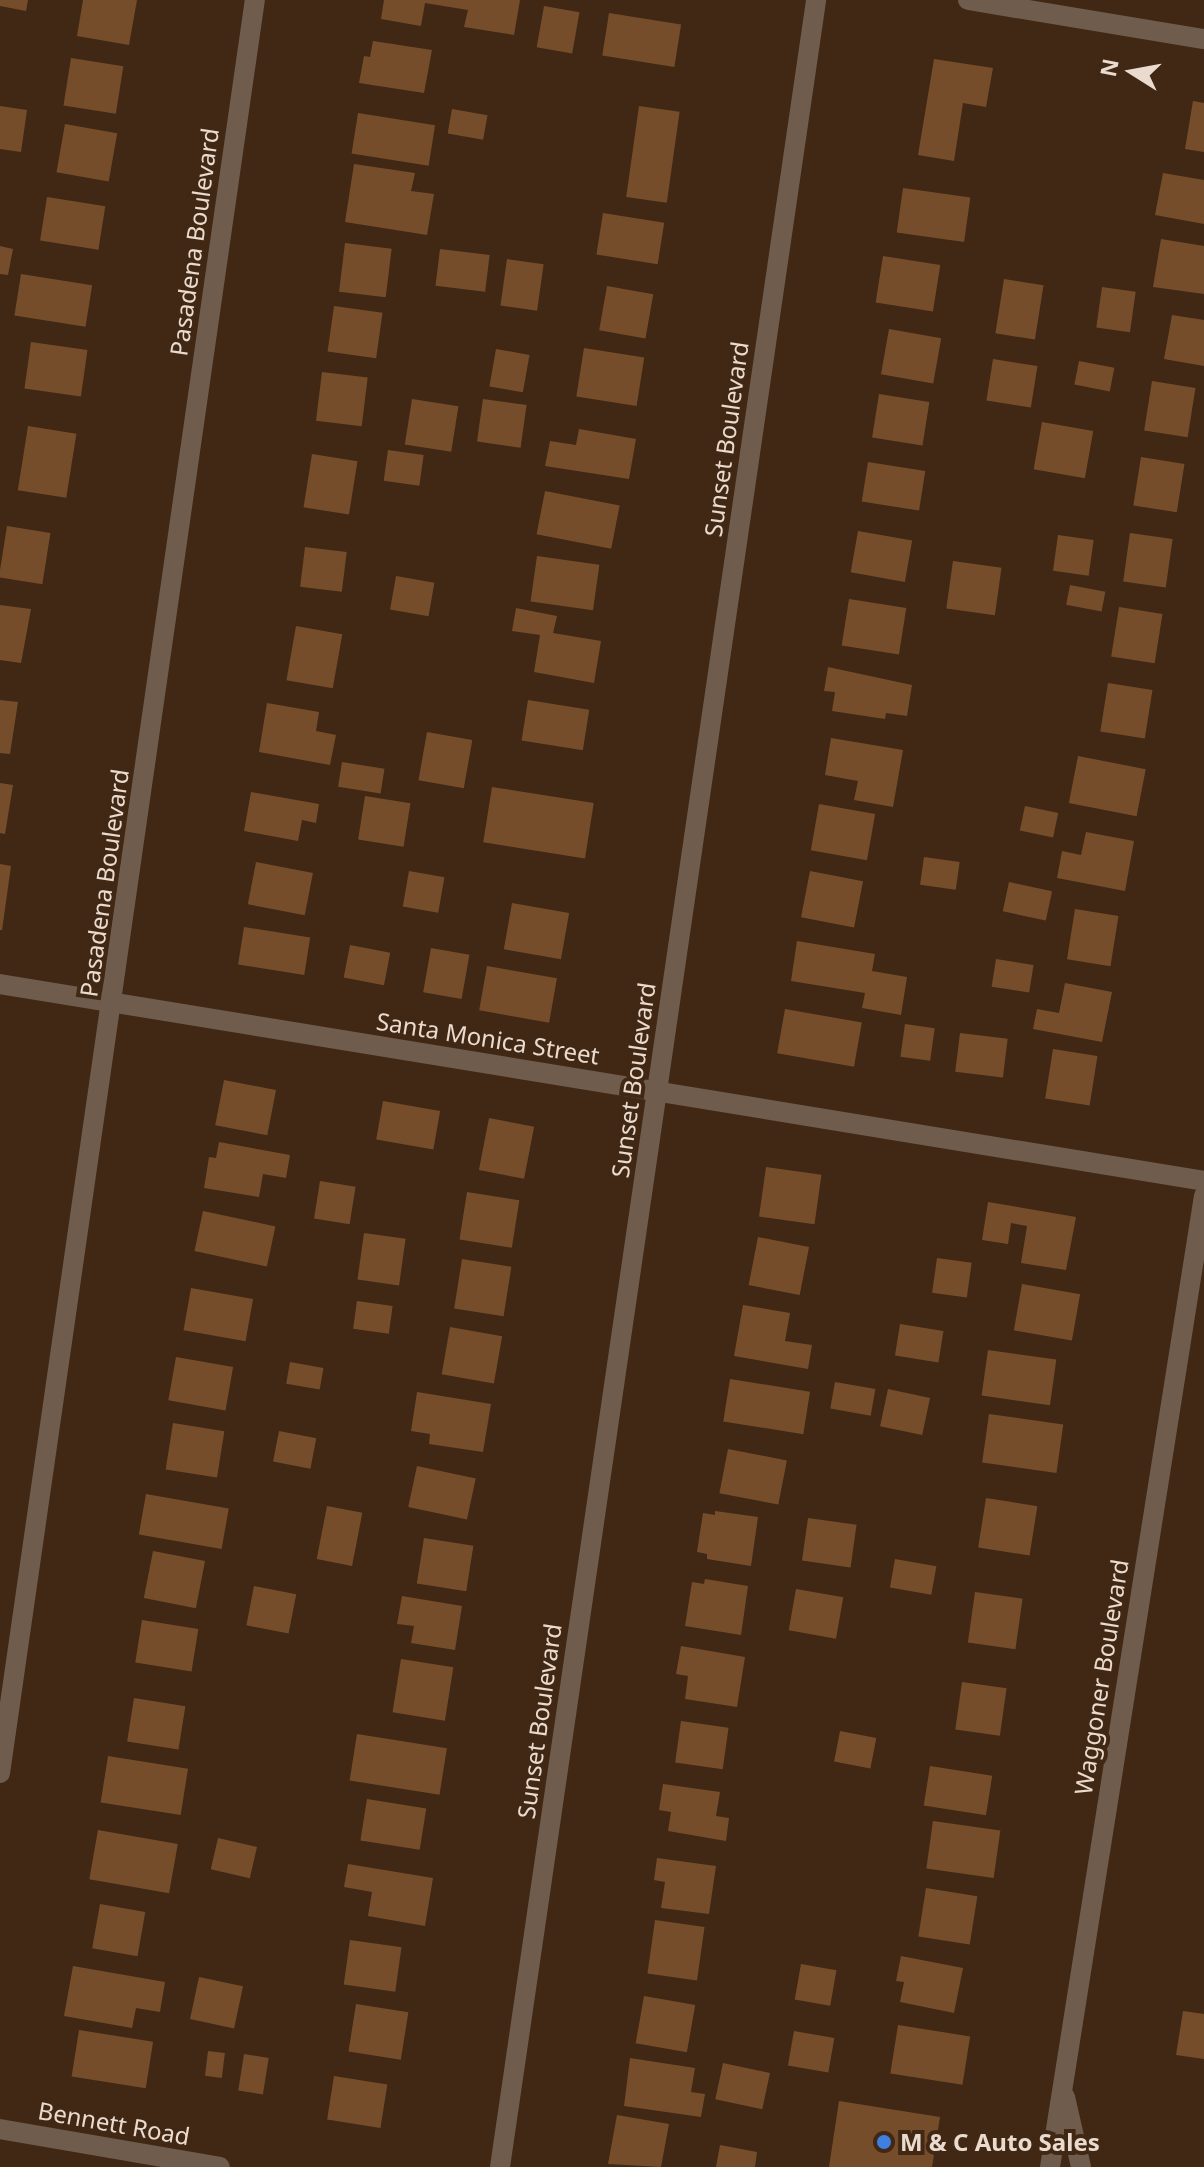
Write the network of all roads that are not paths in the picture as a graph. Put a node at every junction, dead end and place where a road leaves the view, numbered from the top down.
1 (255, 0) edge
2 (816, 0) edge
3 (968, 0) edge
4 (1204, 39) edge
5 (0, 984) edge
6 (113, 1003) junction
7 (657, 1092) junction
8 (1204, 1181) edge
9 (1204, 1196) edge
10 (0, 1773) edge
11 (1062, 2087) junction
12 (0, 2129) edge
13 (220, 2167) edge
14 (500, 2167) edge
15 (1050, 2167) edge
16 (1081, 2167) edge

1 - 6 street, Pasadena Boulevard
2 - 7 street, Sunset Boulevard
3 - 4 street
5 - 6 street, Santa Monica Street
6 - 7 street, Santa Monica Street
6 - 10 street, Pasadena Boulevard
7 - 8 street, Santa Monica Street
7 - 14 street, Sunset Boulevard
9 - 11 street, Waggoner Boulevard
11 - 15 street, Waggoner Boulevard
11 - 16 street
12 - 13 street, Bennett Road

